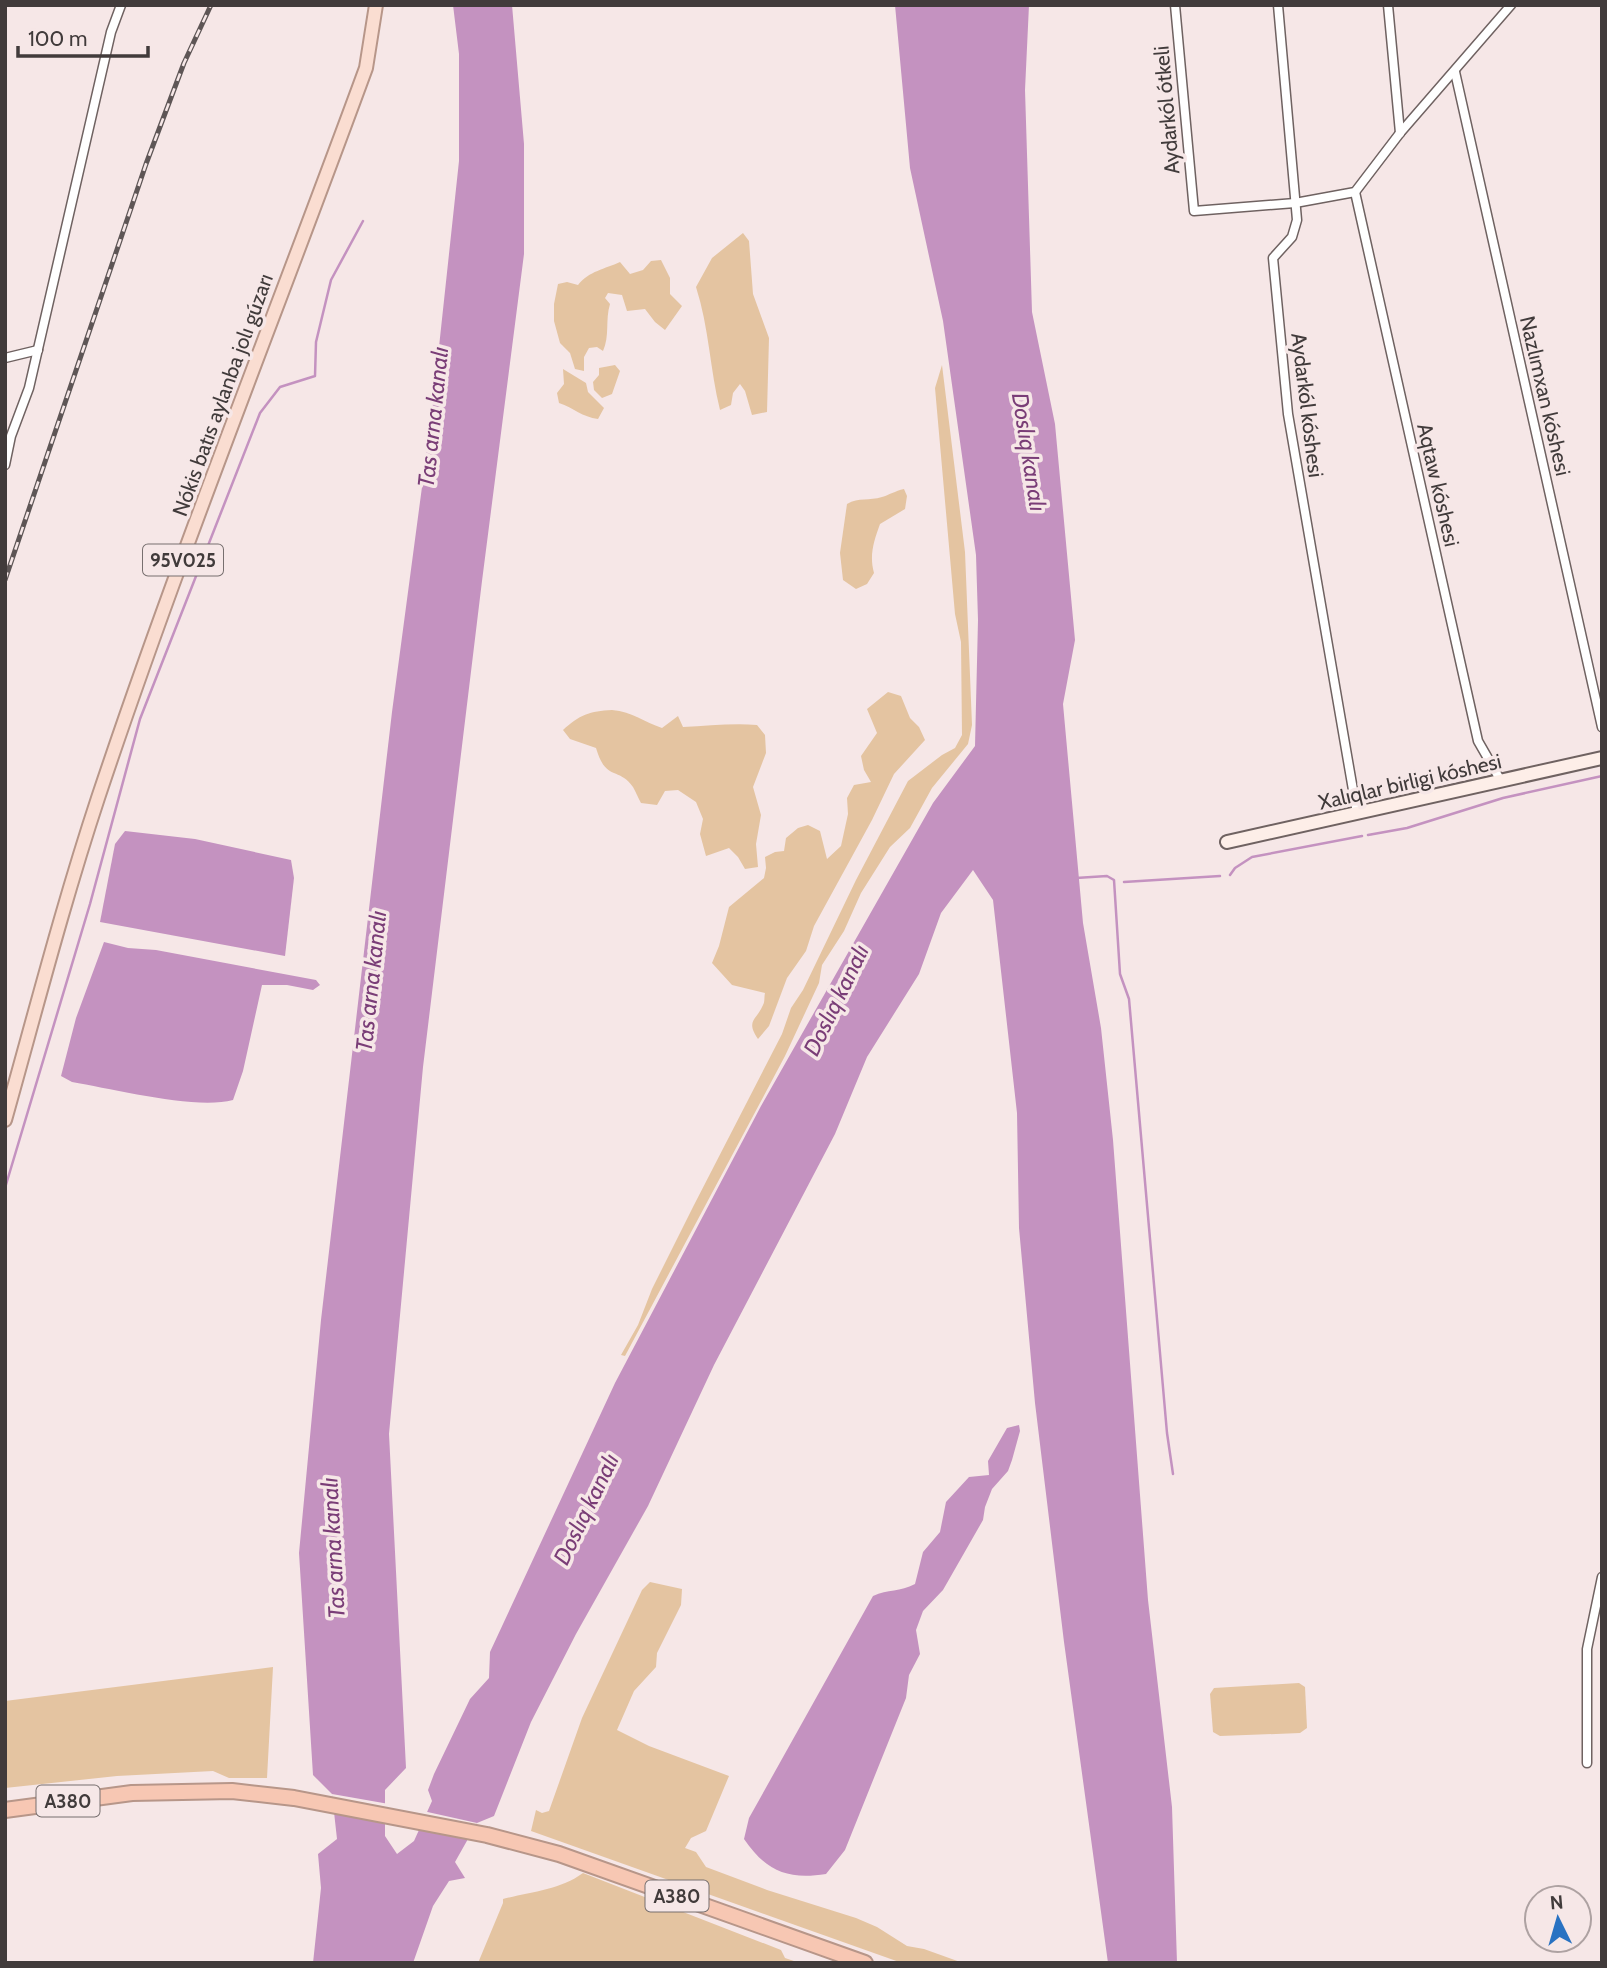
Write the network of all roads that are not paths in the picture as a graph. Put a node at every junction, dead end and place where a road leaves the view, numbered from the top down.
1 (121, 5) edge
2 (376, 5) edge
3 (1175, 5) edge
4 (1278, 5) edge
5 (1388, 5) edge
6 (1511, 5) edge
7 (1455, 72) junction
8 (1400, 133) junction
9 (1355, 192) junction
10 (1295, 203) junction
11 (38, 350) junction
12 (5, 358) edge
13 (5, 465) edge
14 (1602, 727) edge
15 (1602, 758) edge
16 (1501, 781) junction
17 (1357, 813) junction
18 (1227, 842) dead end
19 (5, 1120) edge
20 (1602, 1577) edge
21 (1587, 1763) dead end
22 (5, 1810) edge
23 (865, 1963) edge

1 - 11 street
2 - 19 main road, Nókis batıs aylanba jolı gúzarı / 95V025
3 - 10 street, Aydarkól ótkeli
4 - 10 street, Aydarkól kóshesi
5 - 8 street
6 - 7 street
7 - 8 street
7 - 14 street, Nazlımxan kóshesi
8 - 9 street
9 - 10 street
9 - 16 street, Aqtaw kóshesi
10 - 17 street, Aydarkól kóshesi
11 - 12 street
11 - 13 street
15 - 16 street, Xalıqlar birligi kóshesi
16 - 17 street, Xalıqlar birligi kóshesi
17 - 18 street, Xalıqlar birligi kóshesi
20 - 21 street
22 - 23 highway, A380

